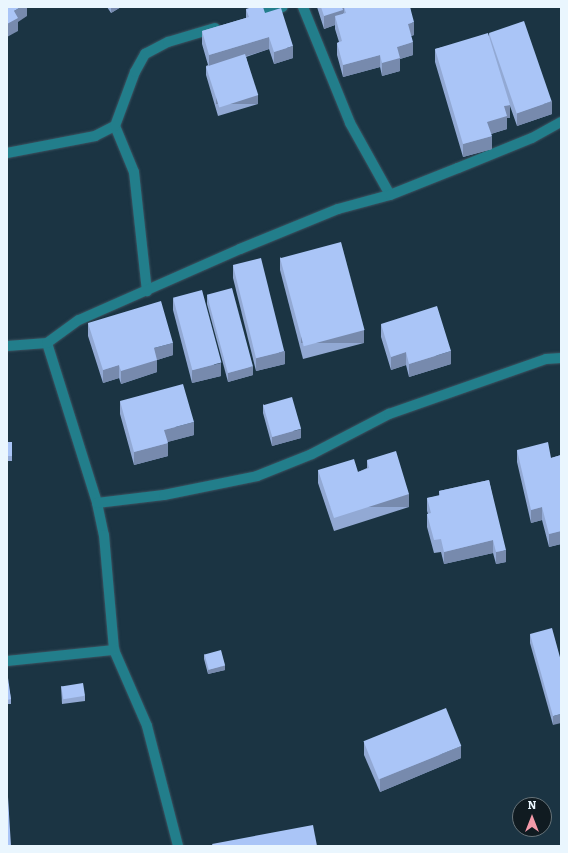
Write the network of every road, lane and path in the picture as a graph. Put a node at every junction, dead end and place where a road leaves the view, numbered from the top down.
1 (283, 7) edge
2 (303, 7) edge
3 (240, 20) edge
4 (226, 25) edge
5 (561, 122) edge
6 (115, 126) junction
7 (7, 153) edge
8 (390, 195) junction
9 (147, 291) junction
10 (47, 343) junction
11 (7, 346) edge
12 (561, 358) edge
13 (97, 503) junction
14 (114, 650) junction
15 (7, 661) edge
16 (178, 846) edge

1 - 3 street
2 - 8 street
4 - 6 street
5 - 8 street
6 - 7 street
6 - 9 street
8 - 9 street
9 - 10 street
10 - 11 street
10 - 13 street
12 - 13 street
13 - 14 street
14 - 15 street
14 - 16 street

